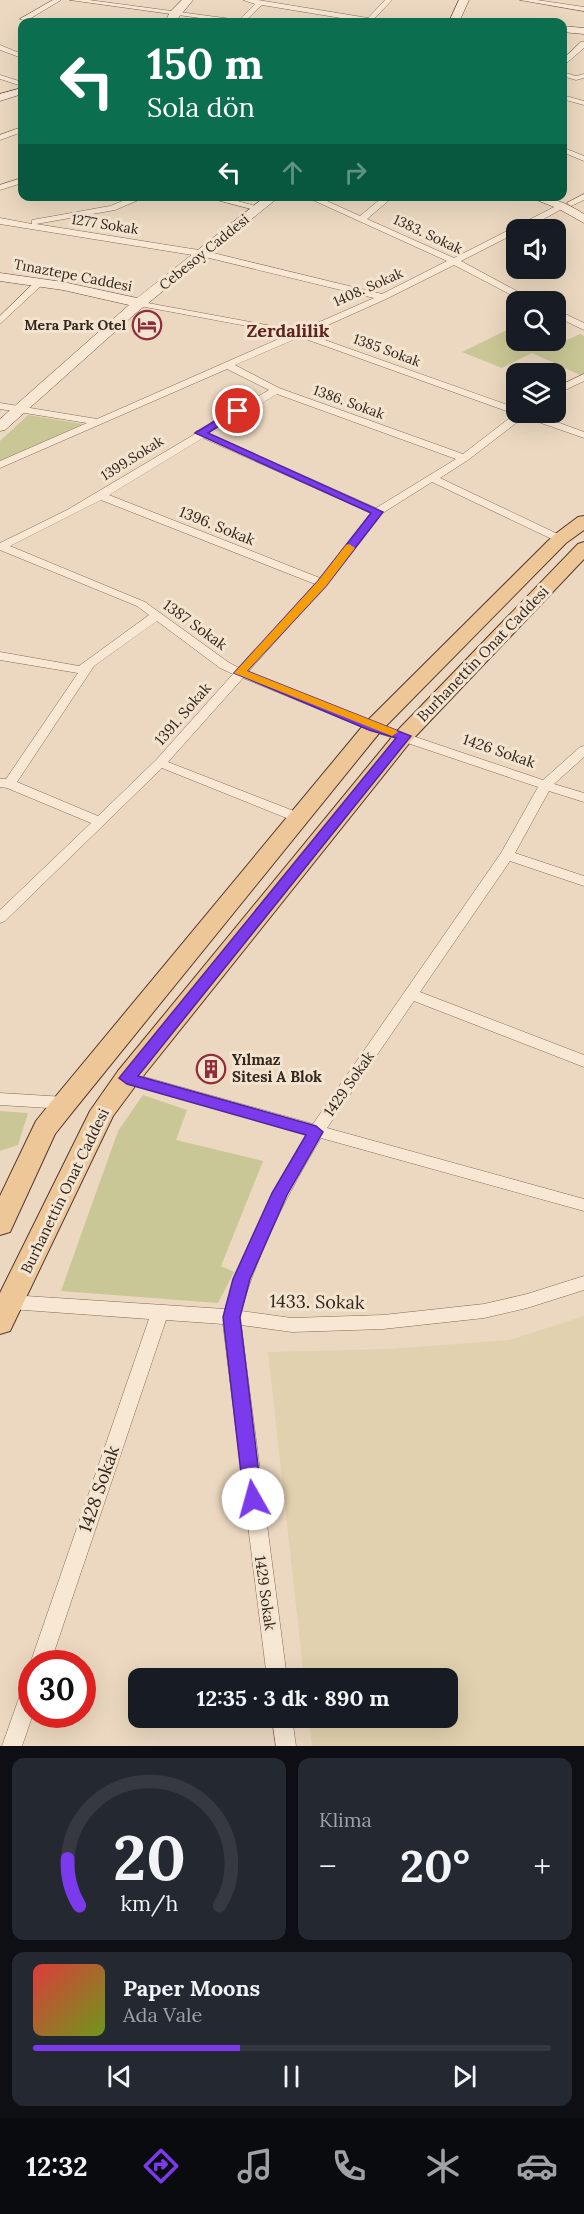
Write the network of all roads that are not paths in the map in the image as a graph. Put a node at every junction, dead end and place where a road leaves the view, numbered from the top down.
1 (58, 0) edge
2 (73, 0) edge
3 (189, 0) edge
4 (246, 0) edge
5 (389, 0) edge
6 (464, 0) edge
7 (523, 0) edge
8 (261, 3) junction
9 (584, 9) edge
10 (26, 18) edge
11 (172, 18) edge
12 (245, 18) edge
13 (348, 18) edge
14 (374, 18) edge
15 (456, 18) edge
16 (567, 29) edge
17 (584, 31) edge
18 (584, 44) edge
19 (2, 49) edge
20 (18, 55) edge
21 (567, 60) edge
22 (567, 75) edge
23 (0, 76) edge
24 (584, 76) edge
25 (18, 83) edge
26 (18, 92) edge
27 (0, 98) edge
28 (567, 98) edge
29 (584, 103) edge
30 (18, 131) edge
31 (0, 138) edge
32 (567, 151) edge
33 (584, 159) edge
34 (18, 181) edge
35 (0, 188) edge
36 (584, 197) edge
37 (131, 201) edge
38 (228, 201) edge
39 (268, 201) edge
40 (320, 201) edge
41 (384, 201) edge
42 (552, 201) edge
43 (559, 201) edge
44 (567, 205) junction
45 (259, 208) junction
46 (584, 210) edge
47 (362, 219) junction
48 (539, 219) edge
49 (584, 219) edge
50 (0, 221) edge
51 (18, 224) junction
52 (506, 235) edge
53 (206, 254) junction
54 (454, 261) junction
55 (0, 277) edge
56 (39, 283) junction
57 (512, 291) edge
58 (383, 297) junction
59 (140, 303) junction
60 (566, 318) edge
61 (0, 321) edge
62 (584, 327) edge
63 (297, 333) junction
64 (227, 365) junction
65 (584, 377) edge
66 (566, 386) edge
67 (276, 390) junction
68 (0, 406) edge
69 (506, 407) edge
70 (21, 409) junction
71 (97, 422) junction
72 (507, 423) edge
73 (551, 423) edge
74 (0, 427) edge
75 (200, 433) junction
76 (584, 435) edge
77 (464, 458) junction
78 (0, 465) edge
79 (432, 478) junction
80 (101, 496) junction
81 (377, 512) junction
82 (584, 521) edge
83 (560, 539) junction
84 (1, 547) edge
85 (584, 548) edge
86 (322, 584) junction
87 (156, 616) junction
88 (0, 656) edge
89 (89, 665) junction
90 (240, 673) junction
91 (373, 727) junction
92 (404, 736) junction
93 (584, 750) edge
94 (160, 763) junction
95 (5, 784) edge
96 (546, 784) junction
97 (584, 798) edge
98 (299, 818) junction
99 (99, 821) junction
100 (507, 855) junction
101 (584, 881) edge
102 (2, 914) edge
103 (411, 994) junction
104 (584, 1061) edge
105 (127, 1078) junction
106 (0, 1099) edge
107 (65, 1103) junction
108 (316, 1132) junction
109 (584, 1205) edge
110 (0, 1224) edge
111 (584, 1283) edge
112 (5, 1312) edge
113 (159, 1314) junction
114 (231, 1317) junction
115 (45, 1650) edge
116 (276, 1668) edge
117 (18, 1728) edge
118 (283, 1728) edge
119 (12, 1746) edge
120 (286, 1746) edge

1 - 10 street
2 - 11 street
3 - 11 main road
4 - 8 street
5 - 14 street
6 - 15 main road
7 - 9 street
8 - 12 street
8 - 13 street
16 - 17 main road
18 - 21 street
19 - 20 street
22 - 24 street
23 - 25 street
26 - 27 main road
28 - 29 street
30 - 31 street
32 - 33 street
34 - 35 street
36 - 44 street, 1408. Sokak
37 - 51 street
38 - 45 street
39 - 45 main road, Cebesoy Caddesi
40 - 47 street, 1383. Sokak
41 - 47 street
42 - 44 main road
43 - 44 main road
44 - 46 main road
44 - 48 street, 1408. Sokak
44 - 49 main road
45 - 53 main road, Cebesoy Caddesi
47 - 54 street, 1383. Sokak
50 - 51 street, 1277 Sokak
51 - 53 street, 1277 Sokak
52 - 54 street, 1408. Sokak
53 - 58 street, 1277 Sokak
53 - 59 main road, Cebesoy Caddesi
54 - 57 street, 1383. Sokak
54 - 58 street, 1408. Sokak
55 - 56 main road, Tınaztepe Caddesi
56 - 59 main road, Tınaztepe Caddesi
56 - 61 street
58 - 63 street, 1408. Sokak
59 - 63 street, 1385 Sokak
59 - 70 main road, Cebesoy Caddesi
60 - 62 street
63 - 64 street, 1408. Sokak
63 - 69 street, 1385 Sokak
64 - 67 street, 1386. Sokak
64 - 71 street, 1408. Sokak
65 - 66 street
67 - 75 street, 1399.Sokak
67 - 77 street, 1386. Sokak
68 - 70 street
70 - 71 street
70 - 74 main road, Cebesoy Caddesi
71 - 78 street, 1408. Sokak
72 - 77 street, 1391. Sokak
73 - 76 street, 1385 Sokak
75 - 80 street, 1399.Sokak
75 - 81 street
77 - 79 street, 1391. Sokak
79 - 81 street, 1391. Sokak
79 - 83 street
80 - 84 street, 1399.Sokak
80 - 86 street, 1396. Sokak
81 - 86 street, 1391. Sokak
82 - 83 main road, Burhanettin Onat Caddesi
83 - 91 main road, Burhanettin Onat Caddesi
84 - 87 street, 1387 Sokak
85 - 92 main road, Burhanettin Onat Caddesi
86 - 90 street, 1391. Sokak
87 - 89 street
87 - 90 street, 1387 Sokak
88 - 89 street
89 - 95 street
90 - 91 street, 1387 Sokak
90 - 94 street, 1391. Sokak
91 - 92 street, 1426 Sokak
91 - 98 main road, Burhanettin Onat Caddesi
92 - 96 street, 1426 Sokak
92 - 105 main road, Burhanettin Onat Caddesi
93 - 96 street, 1429 Sokak
94 - 98 street
94 - 99 street, 1391. Sokak
95 - 99 street
96 - 97 street, 1426 Sokak
96 - 100 street, 1429 Sokak
98 - 107 main road, Burhanettin Onat Caddesi
99 - 102 street, 1391. Sokak
100 - 101 street
100 - 103 street, 1429 Sokak
103 - 104 street
103 - 108 street, 1429 Sokak
105 - 108 street
105 - 112 main road, Burhanettin Onat Caddesi
106 - 107 street
107 - 110 main road, Burhanettin Onat Caddesi
108 - 109 street
108 - 114 street, 1429 Sokak
111 - 114 street, 1433. Sokak
112 - 113 street, 1433. Sokak
113 - 114 street, 1433. Sokak
113 - 115 street, 1428 Sokak
114 - 116 street, 1429 Sokak
117 - 119 street
118 - 120 street

